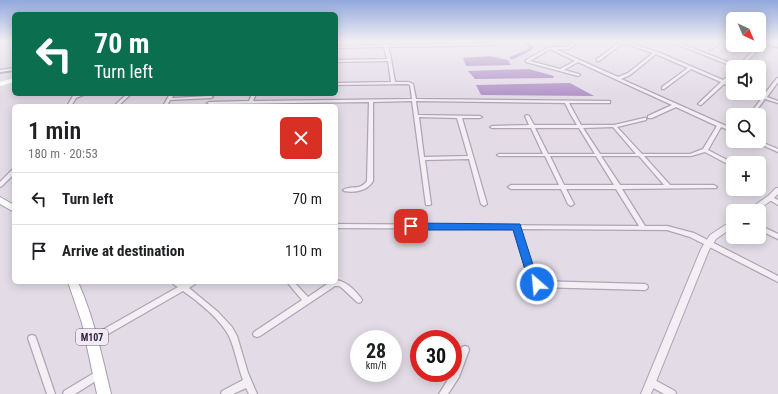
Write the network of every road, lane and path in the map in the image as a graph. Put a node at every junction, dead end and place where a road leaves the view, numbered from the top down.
1 (528, 59) edge
2 (575, 59) edge
3 (647, 59) edge
4 (670, 59) edge
5 (389, 60) joint
6 (578, 61) junction
7 (338, 62) edge
8 (690, 68) junction
9 (12, 69) edge
10 (561, 70) junction
11 (0, 71) edge
12 (578, 76) dead end
13 (618, 79) junction
14 (726, 79) edge
15 (778, 79) edge
16 (12, 81) edge
17 (723, 82) junction
18 (393, 83) junction
19 (726, 83) edge
20 (0, 84) edge
21 (338, 84) edge
22 (664, 88) dead end
23 (766, 94) edge
24 (77, 96) edge
25 (127, 96) edge
26 (171, 96) edge
27 (200, 96) edge
28 (254, 96) edge
29 (766, 98) edge
30 (169, 99) junction
31 (415, 100) junction
32 (371, 101) junction
33 (252, 102) junction
34 (609, 102) dead end
35 (778, 102) edge
36 (567, 103) junction
37 (70, 104) edge
38 (118, 104) edge
39 (165, 104) edge
40 (208, 104) edge
41 (700, 104) dead end
42 (676, 105) junction
43 (417, 116) junction
44 (459, 116) junction
45 (527, 116) dead end
46 (480, 117) dead end
47 (650, 117) dead end
48 (644, 119) dead end
49 (720, 125) junction
50 (614, 126) junction
51 (492, 127) dead end
52 (533, 127) junction
53 (580, 127) junction
54 (726, 128) edge
55 (766, 146) edge
56 (705, 150) junction
57 (778, 151) edge
58 (499, 155) dead end
59 (546, 155) junction
60 (639, 155) junction
61 (597, 156) junction
62 (470, 157) junction
63 (422, 159) junction
64 (726, 160) edge
65 (12, 173) edge
66 (0, 185) edge
67 (511, 187) dead end
68 (563, 187) junction
69 (714, 187) dead end
70 (618, 188) junction
71 (669, 188) junction
72 (346, 190) dead end
73 (778, 190) edge
74 (770, 198) junction
75 (0, 200) edge
76 (778, 203) edge
77 (428, 204) dead end
78 (484, 204) dead end
79 (572, 204) dead end
80 (761, 204) edge
81 (12, 208) edge
82 (338, 226) edge
83 (516, 227) junction
84 (643, 227) junction
85 (726, 228) edge
86 (766, 231) edge
87 (778, 238) edge
88 (708, 242) junction
89 (778, 279) edge
90 (338, 282) edge
91 (74, 284) edge
92 (179, 284) edge
93 (190, 284) edge
94 (292, 284) edge
95 (332, 284) edge
96 (185, 287) junction
97 (645, 287) dead end
98 (359, 300) dead end
99 (307, 301) junction
100 (257, 334) dead end
101 (32, 338) dead end
102 (93, 338) junction
103 (465, 350) dead end
104 (100, 374) junction
105 (248, 382) junction
106 (651, 382) junction
107 (51, 394) edge
108 (67, 394) edge
109 (104, 394) edge
110 (224, 394) edge
111 (253, 394) edge
112 (443, 394) edge
113 (646, 394) edge
114 (672, 394) edge

1 - 10 street
2 - 6 street
3 - 13 street
4 - 8 street
5 - 7 street
5 - 18 street
6 - 10 street
6 - 13 street
8 - 17 street
8 - 22 street
9 - 11 street
10 - 12 street
13 - 42 street
14 - 17 street
15 - 23 street
16 - 20 main road
17 - 19 street
17 - 41 street
18 - 21 street
18 - 31 street
24 - 37 street
25 - 38 street
26 - 30 street
27 - 30 street
28 - 33 street
29 - 35 street
30 - 39 street
31 - 32 street
31 - 36 street
31 - 43 street
32 - 33 street
32 - 72 street
33 - 40 street
34 - 36 street
36 - 53 street
42 - 47 street
42 - 49 street
43 - 44 street
43 - 63 street
44 - 46 street
44 - 62 street
45 - 52 street
48 - 50 street
49 - 54 street
49 - 56 street
50 - 53 street
50 - 60 street
51 - 52 street
52 - 53 street
52 - 59 street
53 - 61 street
55 - 57 street
56 - 60 street
56 - 64 street
58 - 59 street
59 - 61 street
59 - 68 street
60 - 61 street
60 - 71 street
61 - 70 street
62 - 63 street
62 - 78 street
63 - 77 street
65 - 66 street
67 - 68 street
68 - 70 street
68 - 79 street
69 - 71 street
70 - 71 street
70 - 84 street
73 - 74 street
74 - 76 street
74 - 80 street
75 - 81 main road
82 - 83 street
83 - 84 street
83 - 97 street
84 - 88 street
85 - 88 street
86 - 87 street
88 - 89 street
88 - 106 street
90 - 98 street
91 - 102 main road, M107
92 - 96 street
93 - 96 street
94 - 99 street
95 - 99 street
96 - 102 street
96 - 105 street
99 - 100 street
101 - 107 street
102 - 104 main road, M107
103 - 112 street
104 - 108 street
104 - 109 main road, M107
105 - 110 street
105 - 111 street
106 - 113 street
106 - 114 street

